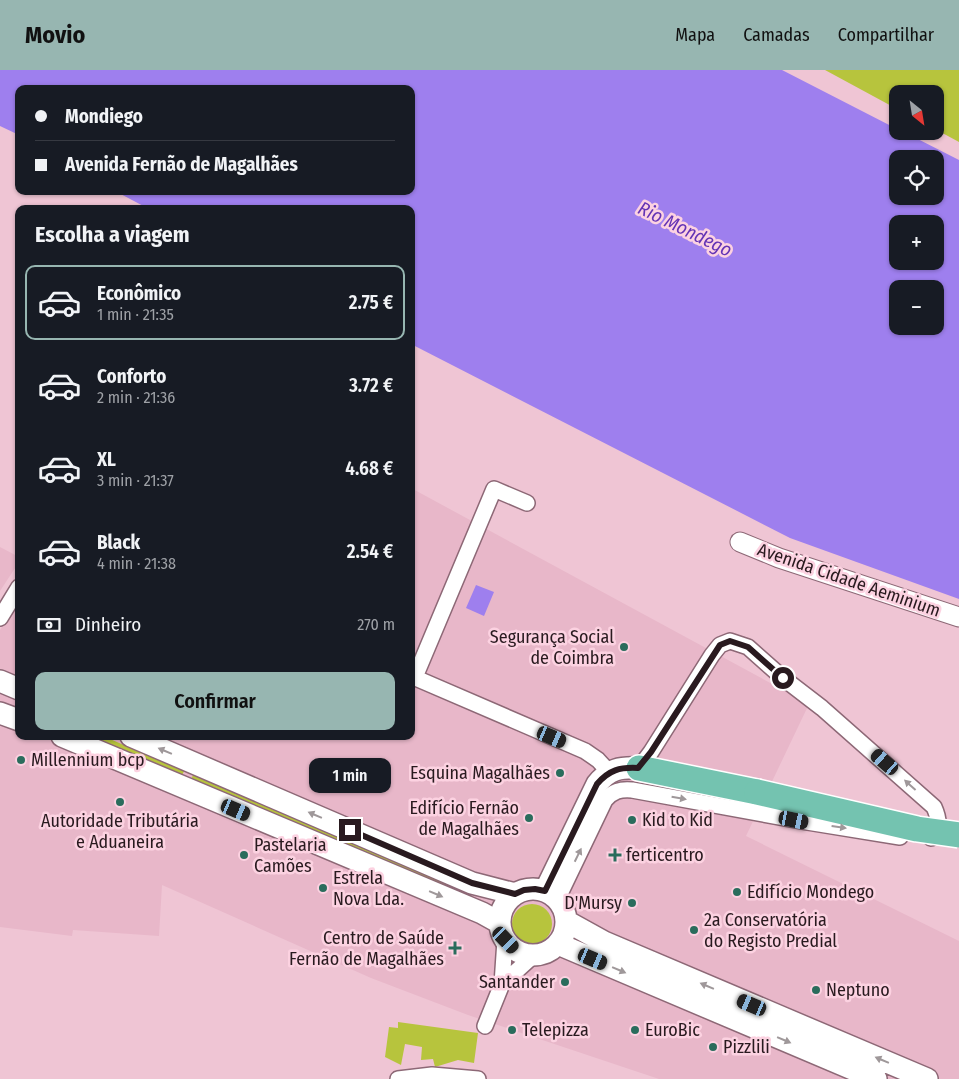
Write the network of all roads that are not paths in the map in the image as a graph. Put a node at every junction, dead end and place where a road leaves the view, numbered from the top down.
1 (527, 503) dead end
2 (740, 542) dead end
3 (15, 594) edge
4 (959, 617) edge
5 (0, 618) edge
6 (415, 671) edge
7 (415, 677) edge
8 (0, 681) edge
9 (15, 687) edge
10 (71, 740) edge
11 (140, 740) edge
12 (638, 768) junction
13 (608, 772) junction
14 (934, 806) junction
15 (959, 828) edge
16 (959, 835) edge
17 (928, 842) junction
18 (959, 847) edge
19 (515, 894) junction
20 (551, 895) junction
21 (566, 921) junction
22 (503, 931) junction
23 (558, 944) junction
24 (534, 955) junction
25 (502, 984) junction
26 (485, 1026) dead end
27 (398, 1079) edge
28 (478, 1079) edge
29 (876, 1079) edge
30 (927, 1079) edge

1 - 6 street
2 - 4 street, Avenida Cidade Aeminium
3 - 5 street
7 - 13 street
8 - 9 main road
10 -> 22 main road
19 -> 11 main road
12 - 13 main road
14 -> 12 street
12 - 16 highway, bridge
13 - 20 main road
14 - 15 street
14 - 17 street
17 - 18 street
20 -> 17 street
19 - 20 main road
19 - 22 main road
20 - 21 main road
21 - 23 main road
30 -> 21 main road
22 - 24 main road
22 - 25 street
23 - 24 main road
23 -> 29 main road
24 - 25 street
25 - 26 street
27 - 28 street

